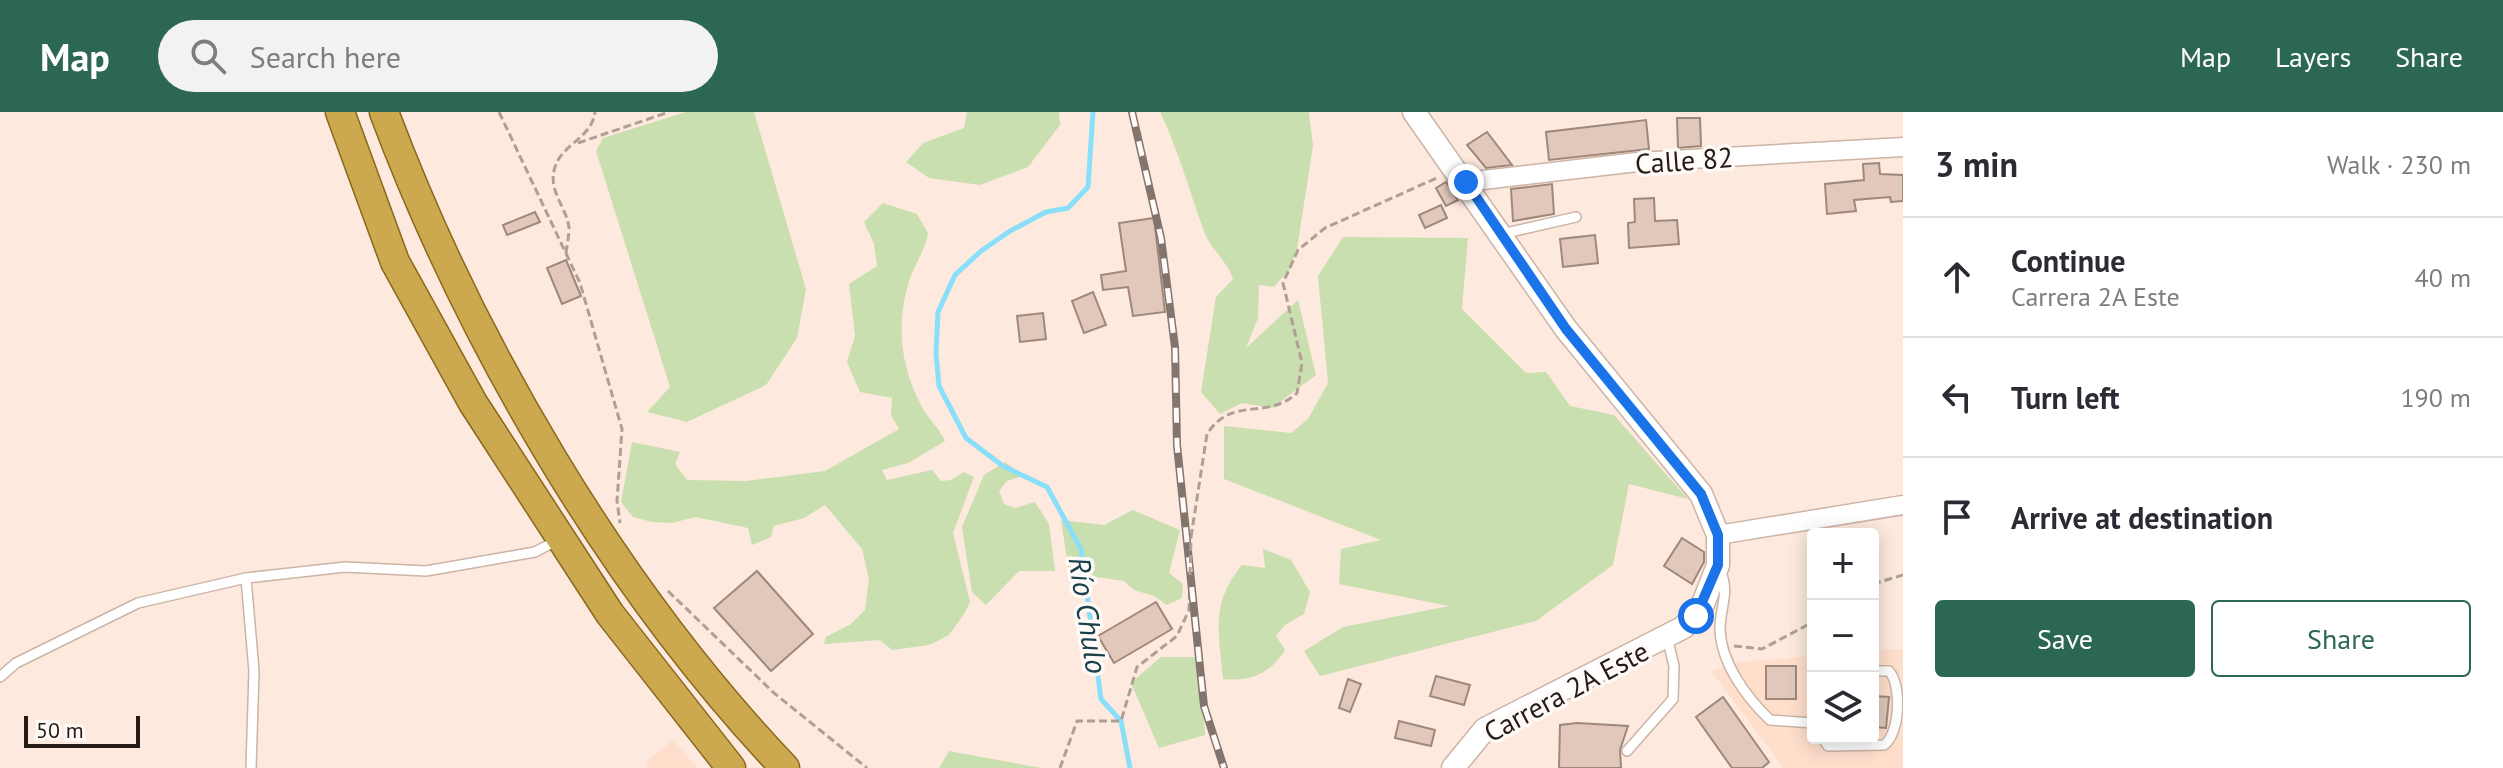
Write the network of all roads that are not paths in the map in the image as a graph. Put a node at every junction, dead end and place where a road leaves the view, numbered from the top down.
1 (340, 112) edge
2 (384, 112) edge
3 (1414, 112) edge
4 (1903, 147) edge
5 (1459, 176) junction
6 (1576, 217) dead end
7 (1501, 234) junction
8 (1903, 505) edge
9 (1718, 535) junction
10 (558, 540) junction
11 (1718, 565) junction
12 (246, 578) junction
13 (1667, 637) junction
14 (1879, 671) edge
15 (0, 677) edge
16 (1807, 723) edge
17 (1827, 744) edge
18 (1627, 751) dead end
19 (251, 768) edge
20 (731, 768) edge
21 (785, 768) edge
22 (1453, 768) edge

1 - 10 highway
2 - 21 highway
3 - 5 street
4 - 5 street, Calle 82
5 - 7 street
6 - 7 lane
7 - 9 street
8 - 9 street
9 - 11 street, Carrera 2A Este
10 - 12 lane
10 - 20 highway
11 - 13 street, Carrera 2A Este
11 - 16 lane
12 - 15 lane
12 - 19 lane
13 - 18 lane
13 - 22 street, Carrera 2A Este
14 - 17 lane

